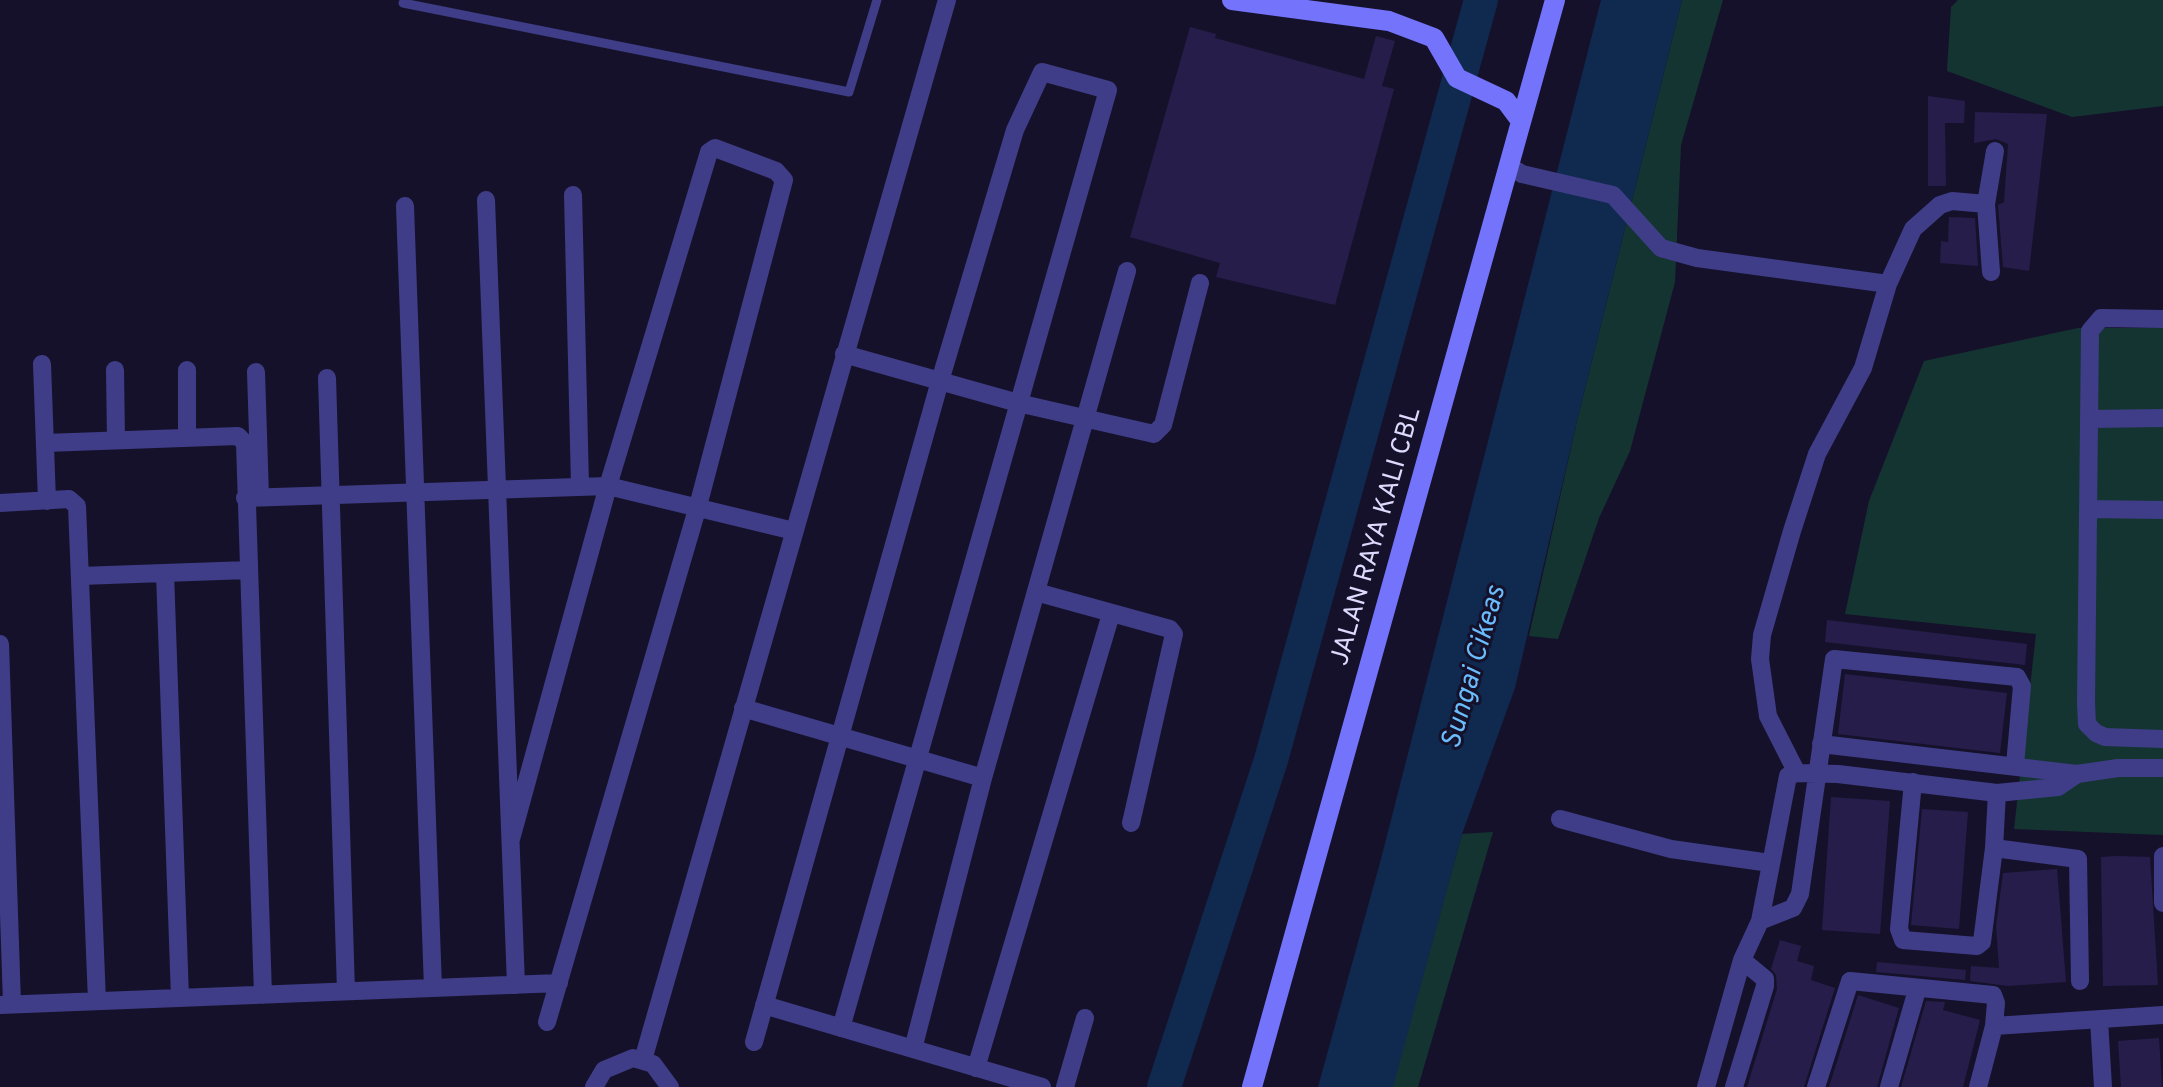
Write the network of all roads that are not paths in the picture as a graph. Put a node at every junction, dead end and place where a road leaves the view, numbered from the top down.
1 (877, 0) edge
2 (947, 0) edge
3 (1232, 0) edge
4 (1555, 0) edge
5 (403, 3) dead end
6 (1521, 121) junction
7 (1995, 151) dead end
8 (1515, 170) junction
9 (573, 195) dead end
10 (486, 200) dead end
11 (1986, 204) junction
12 (405, 206) dead end
13 (1127, 271) dead end
14 (1991, 272) dead end
15 (1200, 283) dead end
16 (1888, 284) junction
17 (2163, 319) edge
18 (844, 354) junction
19 (42, 364) dead end
20 (115, 370) dead end
21 (187, 370) dead end
22 (256, 372) dead end
23 (327, 378) dead end
24 (940, 381) junction
25 (1018, 403) junction
26 (1085, 418) junction
27 (2163, 418) edge
28 (2090, 419) junction
29 (187, 438) junction
30 (116, 440) junction
31 (45, 443) junction
32 (580, 485) junction
33 (608, 486) junction
34 (497, 488) junction
35 (415, 491) junction
36 (331, 495) junction
37 (253, 498) junction
38 (47, 501) junction
39 (0, 503) edge
40 (698, 506) junction
41 (2089, 509) junction
42 (2163, 510) edge
43 (794, 531) junction
44 (248, 570) junction
45 (165, 573) junction
46 (80, 576) junction
47 (1036, 592) junction
48 (1111, 614) junction
49 (0, 644) edge
50 (743, 708) junction
51 (840, 738) junction
52 (2163, 739) edge
53 (1819, 758) junction
54 (916, 759) junction
55 (2023, 766) junction
56 (2163, 768) edge
57 (1797, 773) junction
58 (2077, 774) junction
59 (983, 778) junction
60 (1913, 782) junction
61 (2025, 791) junction
62 (1997, 793) junction
63 (1560, 819) dead end
64 (1131, 823) dead end
65 (511, 839) junction
66 (1994, 848) junction
67 (2163, 856) edge
68 (1770, 863) junction
69 (2163, 903) edge
70 (1760, 921) junction
71 (1742, 960) junction
72 (1856, 962) dead end
73 (1850, 981) junction
74 (2080, 981) dead end
75 (559, 983) junction
76 (516, 985) junction
77 (433, 988) junction
78 (1917, 990) junction
79 (346, 991) junction
80 (263, 995) junction
81 (180, 998) junction
82 (97, 1001) junction
83 (6, 1004) edge
84 (764, 1005) junction
85 (2163, 1015) edge
86 (1085, 1018) dead end
87 (2099, 1020) junction
88 (547, 1022) dead end
89 (1994, 1026) junction
90 (841, 1028) junction
91 (754, 1042) dead end
92 (913, 1049) junction
93 (643, 1060) junction
94 (976, 1068) junction
95 (594, 1087) edge
96 (670, 1087) edge
97 (1042, 1087) edge
98 (1065, 1087) edge
99 (1252, 1087) edge
100 (1706, 1087) edge
101 (1734, 1087) edge
102 (1816, 1087) edge
103 (1889, 1087) edge
104 (1978, 1087) edge
105 (2103, 1087) edge

1 - 5 lane
2 - 18 street
3 - 6 main road
4 - 6 main road, JALAN RAYA KALI CBL
6 - 8 main road, JALAN RAYA KALI CBL
7 - 11 street
8 - 16 street
8 - 99 main road, JALAN RAYA KALI CBL
9 - 32 street
10 - 34 street
11 - 14 street
11 - 16 street
12 - 35 street
13 - 26 street
15 - 26 street
16 - 57 street
17 - 28 street
18 - 24 street
18 - 43 street
19 - 31 street
20 - 30 street
21 - 29 street
22 - 37 street
23 - 36 street
24 - 25 street
24 - 25 street
24 - 51 street
25 - 26 street
25 - 54 street
26 - 47 street
27 - 28 street
28 - 41 street
29 - 30 street
29 - 37 street
30 - 31 street
31 - 38 street
32 - 33 street
32 - 34 street
33 - 40 street
33 - 40 street
33 - 65 street
34 - 35 street
34 - 65 street
35 - 36 street
35 - 77 street
36 - 37 street
36 - 79 street
37 - 44 street
38 - 39 street
38 - 46 street
40 - 43 street
40 - 75 street
41 - 42 street
41 - 52 street
43 - 50 street
44 - 45 street
44 - 80 street
45 - 46 street
45 - 81 street
46 - 82 street
47 - 48 street
47 - 59 street
48 - 64 street
48 - 94 street
49 - 83 street
50 - 51 street
50 - 93 street
51 - 54 street
51 - 84 street
53 - 55 street
53 - 55 street
53 - 57 street
53 - 60 street
53 - 70 street
54 - 59 street
54 - 90 street
55 - 58 street
55 - 61 street
56 - 58 street
57 - 68 street
58 - 61 street
59 - 92 street
60 - 62 street
60 - 66 street
61 - 62 street
62 - 66 street
63 - 68 street
65 - 76 street
66 - 74 street
67 - 69 street
68 - 70 street
70 - 71 street
71 - 100 street
71 - 101 street
72 - 73 street
73 - 78 street
73 - 102 street
75 - 76 street
75 - 88 street
76 - 77 street
77 - 79 street
78 - 89 street
78 - 103 street
79 - 80 street
80 - 81 street
81 - 82 street
82 - 83 street
84 - 90 street
84 - 91 street
85 - 87 street
86 - 98 street
87 - 89 street
87 - 105 street
89 - 104 street
90 - 92 street
92 - 94 street
93 - 95 street
93 - 96 street
94 - 97 street

